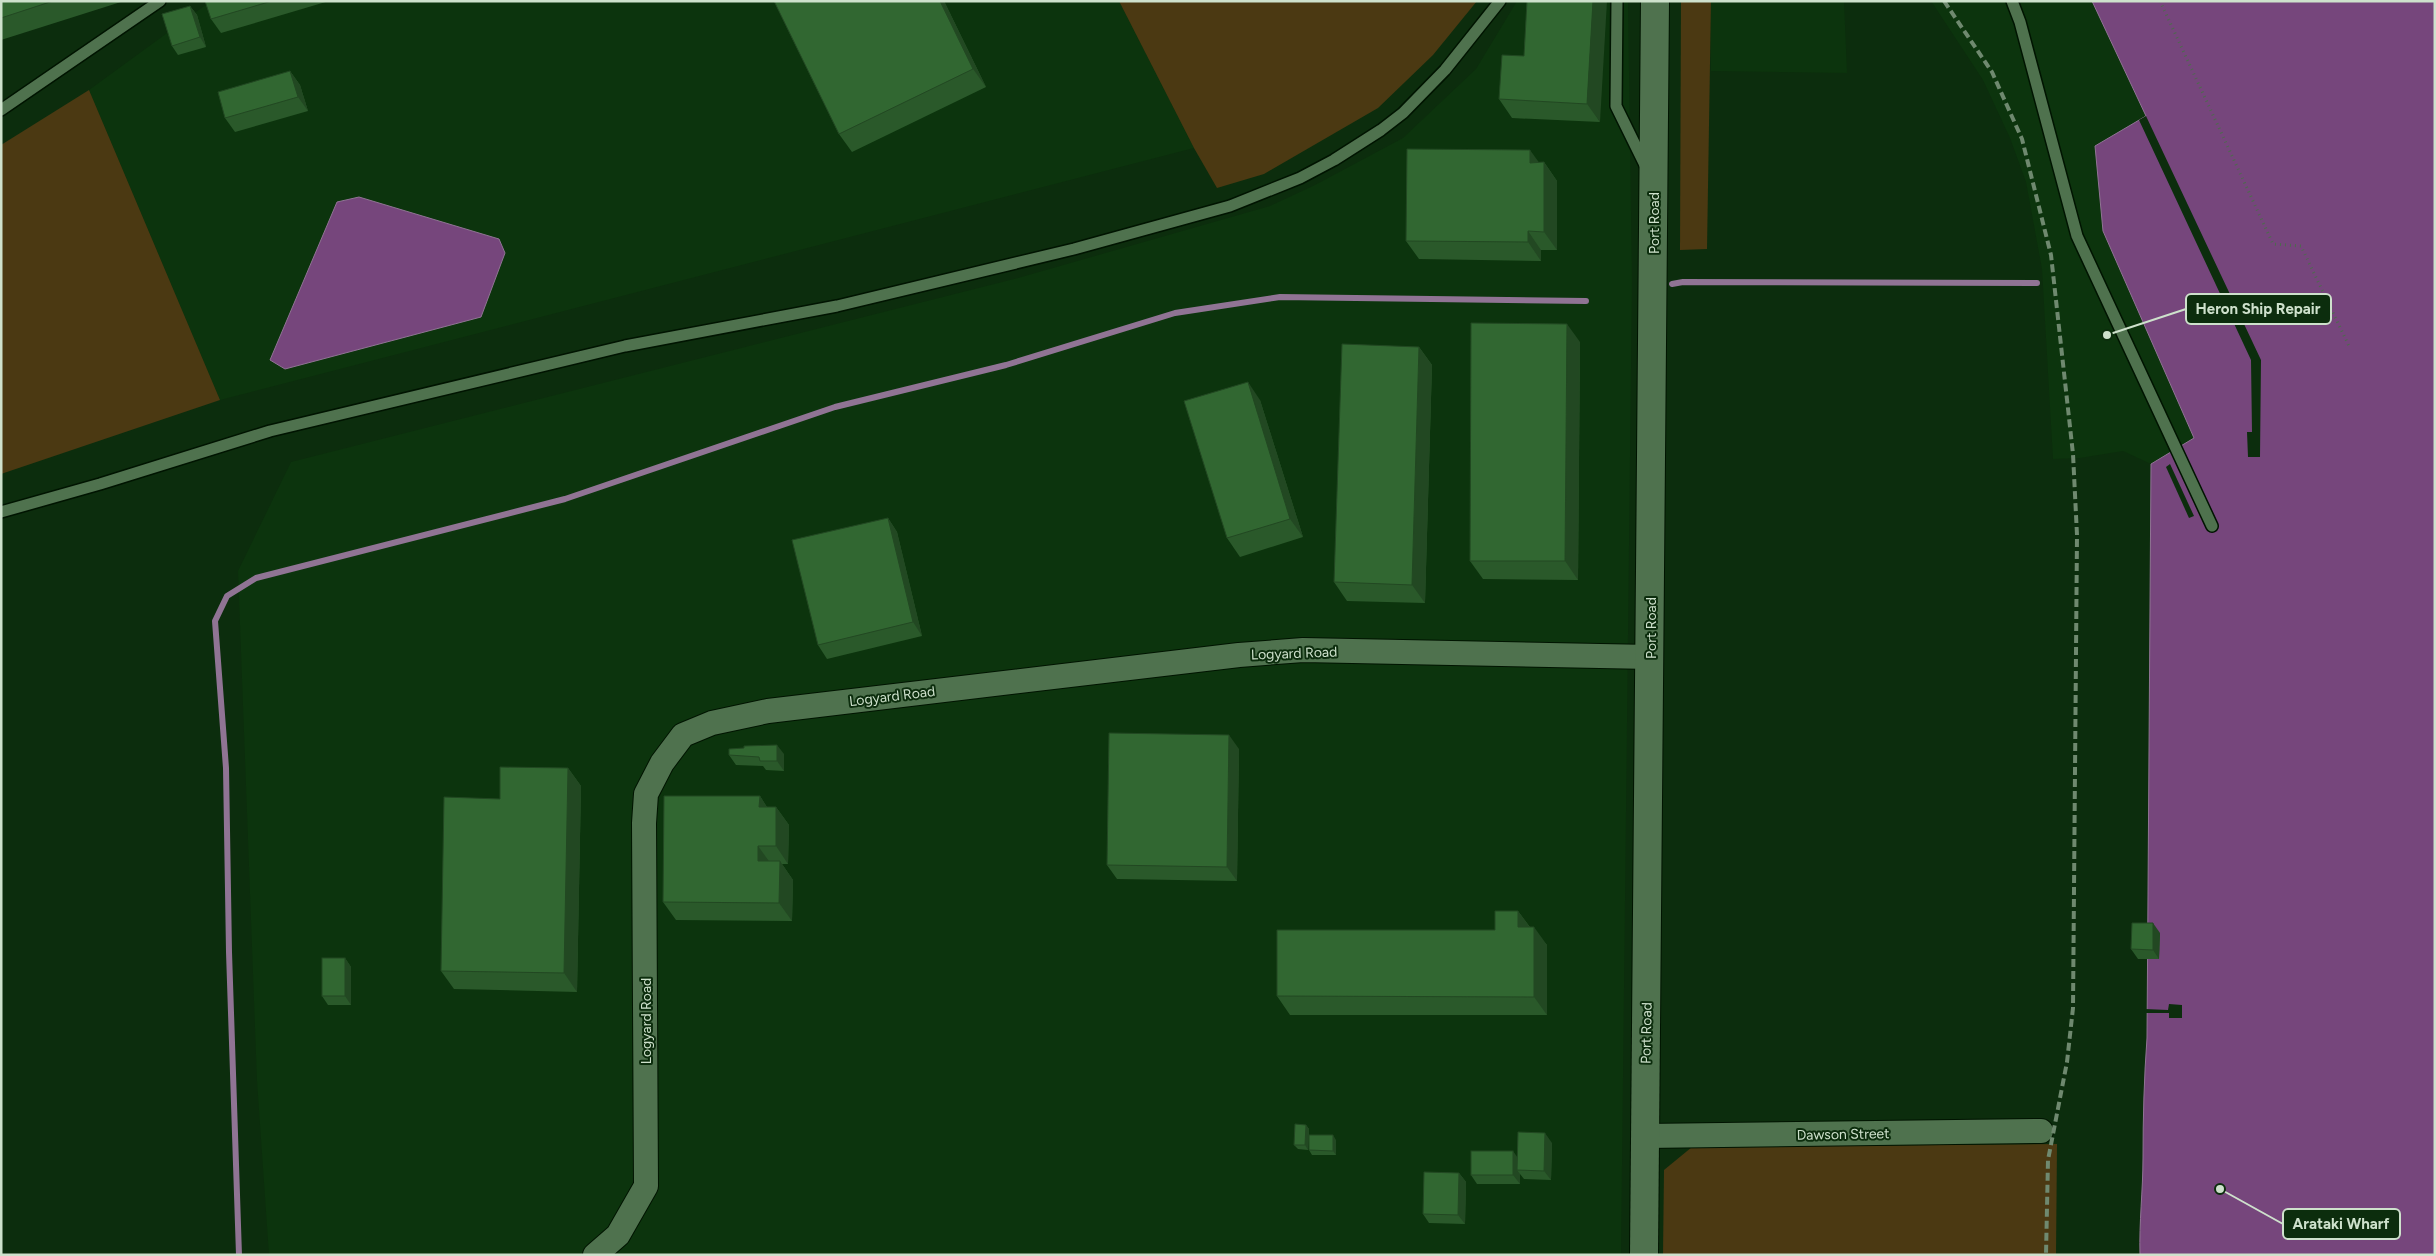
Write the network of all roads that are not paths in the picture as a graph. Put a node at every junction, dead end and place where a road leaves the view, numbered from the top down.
1 (160, 1) edge
2 (1500, 1) edge
3 (1617, 1) edge
4 (1656, 1) edge
5 (2012, 1) edge
6 (1, 110) edge
7 (1654, 184) junction
8 (1, 512) edge
9 (2212, 526) dead end
10 (1651, 657) junction
11 (2041, 1131) dead end
12 (1645, 1136) junction
13 (595, 1255) edge
14 (1644, 1255) edge

1 - 6 lane
2 - 8 lane
3 - 7 lane
4 - 7 main road, Port Road
5 - 9 lane
7 - 10 main road, Port Road
10 - 12 main road, Port Road
10 - 13 street, Logyard Road
11 - 12 street, Dawson Street
12 - 14 main road, Port Road

